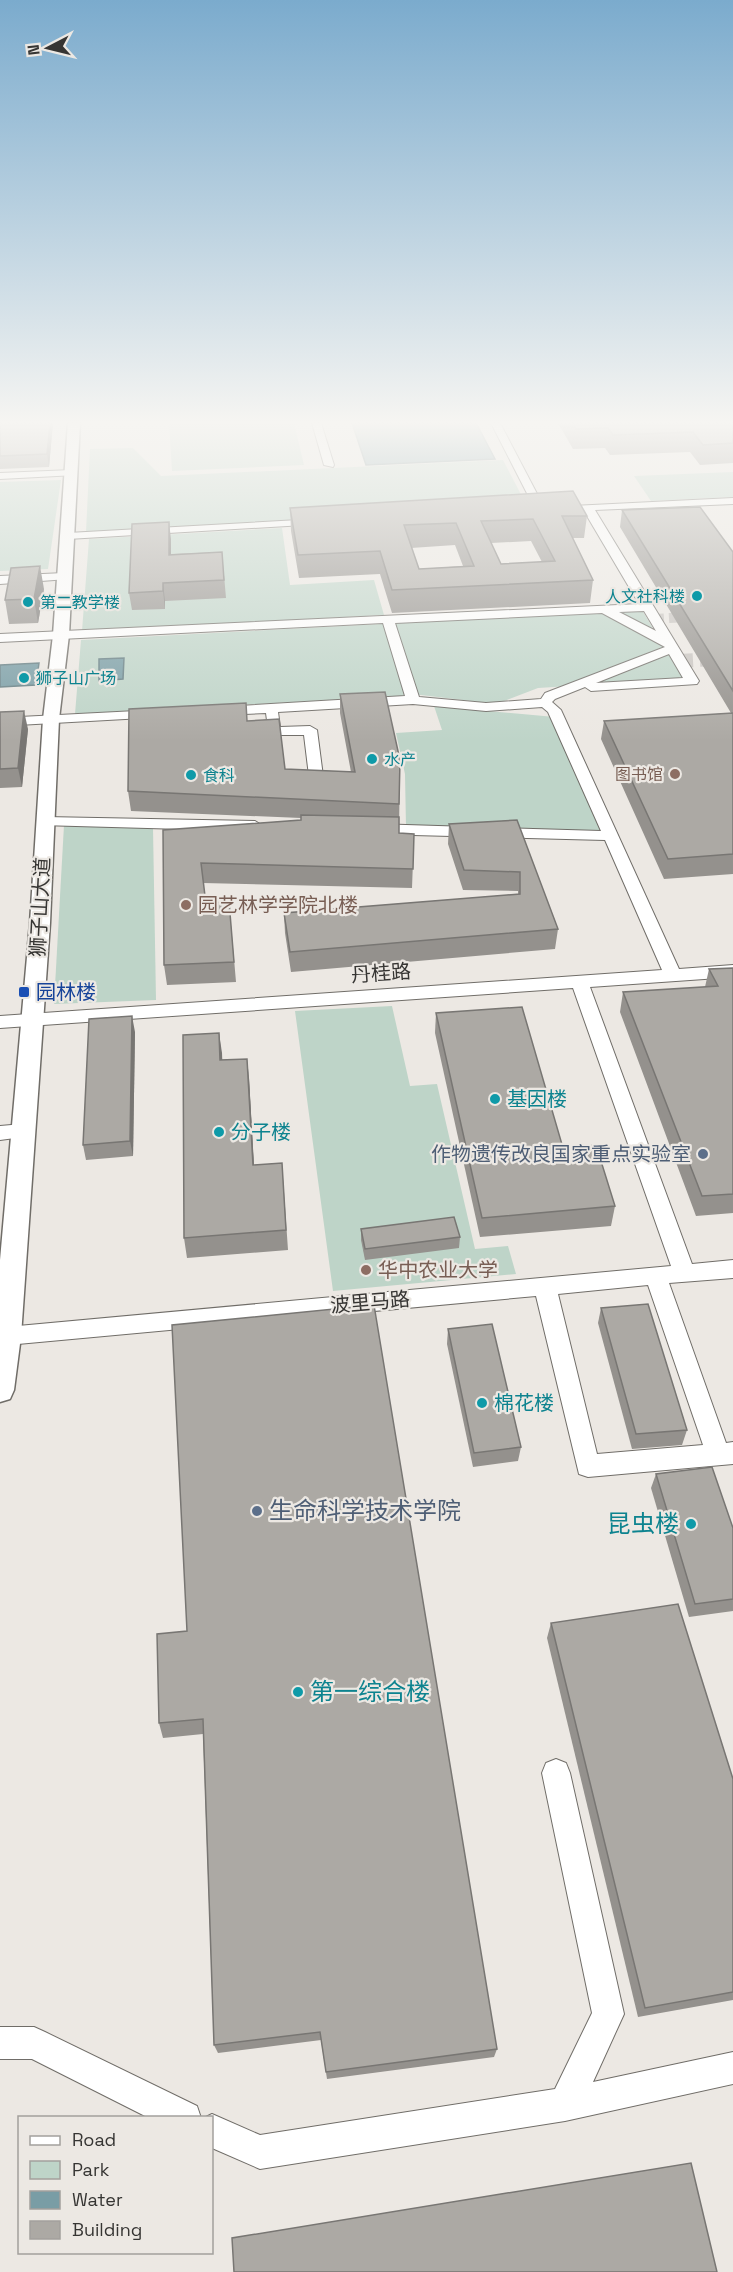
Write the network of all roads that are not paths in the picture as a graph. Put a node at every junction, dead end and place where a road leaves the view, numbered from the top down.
1 (68, 529) edge
2 (190, 529) edge
3 (600, 529) edge
4 (68, 536) junction
5 (64, 578) junction
6 (0, 580) edge
7 (646, 607) junction
8 (605, 609) junction
9 (388, 619) junction
10 (61, 635) junction
11 (0, 638) edge
12 (669, 646) junction
13 (571, 689) junction
14 (413, 700) junction
15 (545, 703) junction
16 (271, 708) junction
17 (212, 711) edge
18 (166, 714) edge
19 (51, 719) junction
20 (0, 722) edge
21 (317, 784) edge
22 (45, 822) junction
23 (274, 826) edge
24 (358, 829) edge
25 (610, 836) junction
26 (733, 971) edge
27 (673, 976) junction
28 (580, 982) junction
29 (32, 1020) junction
30 (0, 1022) edge
31 (23, 1131) junction
32 (0, 1132) edge
33 (733, 1269) edge
34 (684, 1273) junction
35 (656, 1276) junction
36 (545, 1286) junction
37 (7, 1336) junction
38 (0, 1390) edge
39 (726, 1454) edge
40 (556, 1773) dead end
41 (0, 2043) edge
42 (733, 2068) edge
43 (565, 2104) junction
44 (181, 2116) edge
45 (213, 2130) edge

1 - 4 street, 狮子山大道
2 - 4 street
3 - 7 street
4 - 5 street, 狮子山大道
5 - 6 street
5 - 10 street, 狮子山大道
7 - 8 street
7 - 12 street
8 - 9 street
8 - 12 street
9 - 10 street
9 - 14 street
10 - 11 street
10 - 19 street, 狮子山大道
12 - 13 street
12 - 13 street
13 - 15 street
14 - 15 street
14 - 16 street
15 - 25 street
16 - 17 street
16 - 21 street
18 - 19 street
19 - 20 street
19 - 22 street, 狮子山大道
22 - 23 street
22 - 29 street, 狮子山大道
24 - 25 street
25 - 27 street
26 - 27 street, 丹桂路
27 - 28 street, 丹桂路
28 - 29 street, 丹桂路
28 - 34 street
29 - 30 street, 丹桂路
29 - 31 street, 狮子山大道
31 - 32 street
31 - 37 street, 狮子山大道
33 - 34 street, 波里马路
34 - 35 street, 波里马路
35 - 36 street, 波里马路
35 - 39 street
36 - 37 street, 波里马路
36 - 39 street
37 - 38 street, 狮子山大道
40 - 43 street
41 - 44 street
42 - 43 street
43 - 45 street

